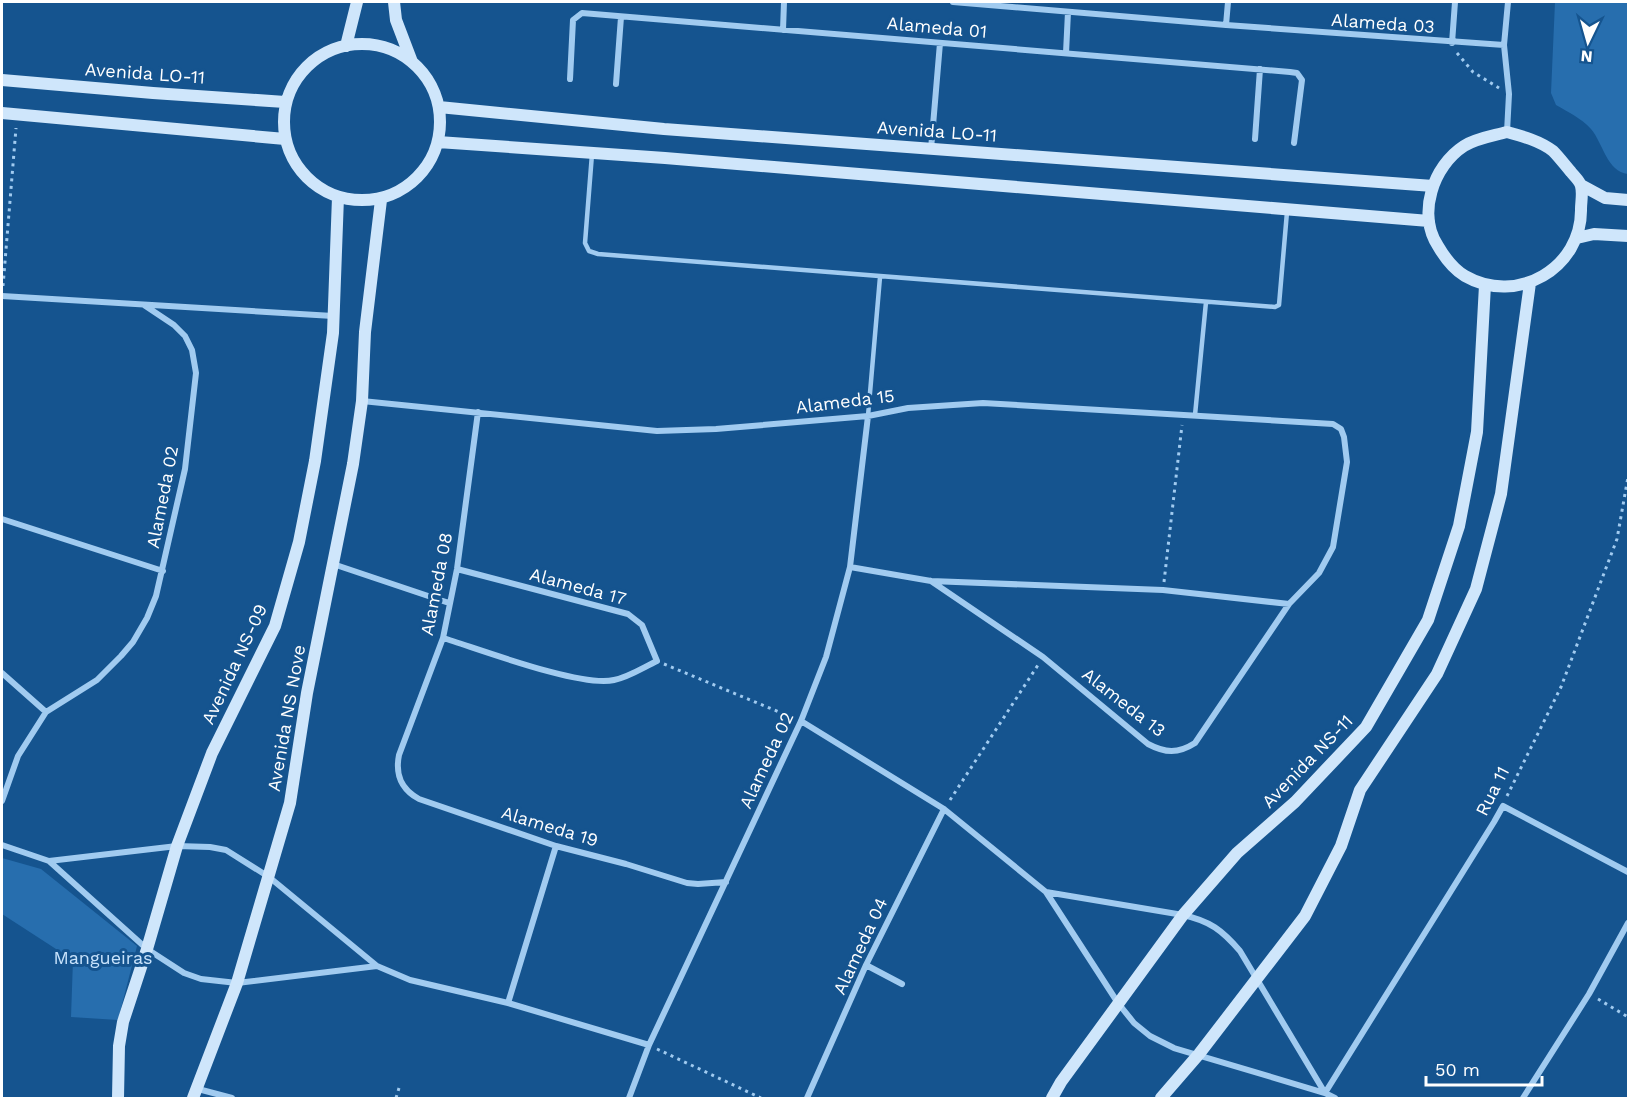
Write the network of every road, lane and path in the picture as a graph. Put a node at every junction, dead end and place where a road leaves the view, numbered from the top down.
1 (357, 2) edge
2 (394, 2) edge
3 (784, 2) edge
4 (953, 2) edge
5 (1228, 2) edge
6 (1455, 2) edge
7 (1508, 2) edge
8 (1068, 12) junction
9 (621, 17) junction
10 (1226, 26) junction
11 (783, 30) junction
12 (940, 43) junction
13 (1452, 43) junction
14 (1504, 45) junction
15 (346, 46) junction
16 (1066, 53) junction
17 (412, 62) junction
18 (1260, 69) junction
19 (570, 79) dead end
20 (2, 80) edge
21 (616, 84) dead end
22 (1509, 94) junction
23 (285, 102) junction
24 (439, 106) junction
25 (2, 113) edge
26 (17, 114) junction
27 (1507, 132) junction
28 (285, 139) junction
29 (1255, 139) dead end
30 (438, 142) junction
31 (1294, 143) dead end
32 (931, 149) junction
33 (592, 152) junction
34 (1581, 185) junction
35 (1433, 186) junction
36 (338, 197) junction
37 (381, 200) junction
38 (1629, 200) edge
39 (1288, 209) junction
40 (1429, 221) junction
41 (1629, 236) edge
42 (1577, 237) junction
43 (880, 277) junction
44 (1530, 283) junction
45 (1485, 285) junction
46 (2, 297) edge
47 (1206, 302) junction
48 (144, 305) junction
49 (334, 316) junction
50 (362, 401) junction
51 (478, 412) junction
52 (1183, 414) junction
53 (1195, 415) junction
54 (868, 416) junction
55 (1333, 424) joint
56 (1629, 477) edge
57 (2, 519) edge
58 (333, 564) junction
59 (850, 567) junction
60 (457, 569) junction
61 (163, 571) junction
62 (931, 580) junction
63 (1163, 590) junction
64 (449, 603) junction
65 (1289, 604) junction
66 (443, 638) junction
67 (1043, 657) junction
68 (657, 661) junction
69 (2, 673) edge
70 (46, 712) junction
71 (801, 721) junction
72 (399, 755) joint
73 (2, 801) edge
74 (1503, 806) junction
75 (944, 809) junction
76 (2, 845) edge
77 (177, 846) junction
78 (556, 846) junction
79 (49, 861) junction
80 (1629, 872) edge
81 (269, 877) junction
82 (726, 882) junction
83 (1046, 892) junction
84 (1183, 915) junction
85 (1629, 923) edge
86 (147, 949) junction
87 (866, 965) junction
88 (376, 966) junction
89 (1257, 977) junction
90 (237, 983) junction
91 (902, 984) dead end
92 (1589, 994) junction
93 (508, 1003) junction
94 (1118, 1003) junction
95 (1629, 1017) edge
96 (649, 1045) junction
97 (1199, 1054) junction
98 (399, 1088) dead end
99 (1324, 1093) junction
100 (195, 1094) edge
101 (118, 1098) edge
102 (232, 1098) edge
103 (396, 1098) edge
104 (629, 1098) edge
105 (761, 1098) edge
106 (807, 1098) edge
107 (1052, 1098) edge
108 (1161, 1098) edge
109 (1335, 1098) edge
110 (1523, 1098) edge

1 - 15 street
2 - 17 street
3 - 11 street
4 - 8 street, Alameda 03
5 - 10 street
6 - 13 street
7 - 14 street
8 - 10 street, Alameda 03
8 - 16 street
9 - 11 street, Alameda 01
9 - 19 street, Alameda 01
9 - 21 street
10 - 13 street, Alameda 03
11 - 12 street, Alameda 01
12 - 16 street, Alameda 01
12 - 32 street
13 - 14 street, Alameda 03
13 - 22 path
14 - 22 street
15 - 17 street
15 - 23 street
16 - 18 street, Alameda 01
17 - 24 street
18 - 29 street
18 - 31 street, Alameda 01
20 - 23 street, Avenida LO-11
22 - 27 street
23 - 28 street
24 - 30 street
24 - 32 street, Avenida LO-11
25 - 26 street
26 - 28 street
26 - 46 path
27 - 34 street
27 - 35 street
28 - 36 street
30 - 33 street
30 - 37 street
32 - 35 street, Avenida LO-11
33 - 39 street
33 - 43 lane
34 - 38 street
34 - 42 street
35 - 40 street
36 - 37 street
36 - 49 street, Avenida NS-09
37 - 50 street, Avenida NS Nove
39 - 40 street
39 - 47 lane
40 - 45 street
41 - 42 street
42 - 44 street
43 - 47 lane
43 - 54 lane
44 - 45 street
44 - 89 street
45 - 84 street, Avenida NS-11
46 - 48 street
47 - 53 lane
48 - 49 street
48 - 61 street, Alameda 02
49 - 77 street, Avenida NS-09
50 - 51 street, Alameda 15
50 - 58 street, Avenida NS Nove
51 - 54 street, Alameda 15
51 - 60 street, Alameda 08
52 - 53 street, Alameda 15
52 - 54 street, Alameda 15
52 - 63 path
53 - 55 street, Alameda 15
54 - 59 street, Alameda 02
55 - 65 street, Alameda 13
56 - 74 path, Rua 11
57 - 61 street
58 - 64 street
58 - 81 street, Avenida NS Nove
59 - 62 street, Alameda 13
59 - 71 street, Alameda 02
60 - 64 street, Alameda 08
60 - 68 street, Alameda 17
61 - 70 street, Alameda 02
62 - 63 street, Alameda 13
62 - 67 street, Alameda 13
63 - 65 street, Alameda 13
64 - 66 street, Alameda 08
65 - 67 street, Alameda 13
66 - 68 street
66 - 72 street, Alameda 08
67 - 75 path
68 - 71 path
69 - 70 street
70 - 73 street, Alameda 02
71 - 75 street
71 - 82 street, Alameda 02
72 - 78 street, Alameda 19
74 - 80 street
74 - 99 street, Rua 11
75 - 83 street
75 - 87 street, Alameda 04
76 - 79 street
77 - 79 street
77 - 81 street
77 - 86 street, Avenida NS-09
78 - 82 street, Alameda 19
78 - 93 street
79 - 86 street
81 - 88 street
81 - 90 street, Avenida NS Nove
82 - 96 street, Alameda 02
83 - 84 street
83 - 94 street
84 - 89 street
84 - 94 street, Avenida NS-11
85 - 92 street
86 - 90 street
86 - 101 street, Avenida NS-09
87 - 91 street
87 - 106 street, Alameda 04
88 - 90 street
88 - 93 street
89 - 97 street
89 - 99 street
90 - 100 street, Avenida NS Nove
92 - 95 path
92 - 110 street
93 - 96 street
94 - 97 street
94 - 107 street, Avenida NS-11
96 - 104 street, Alameda 02
96 - 105 path
97 - 99 street
97 - 108 street
98 - 103 path
99 - 109 street
100 - 102 street

